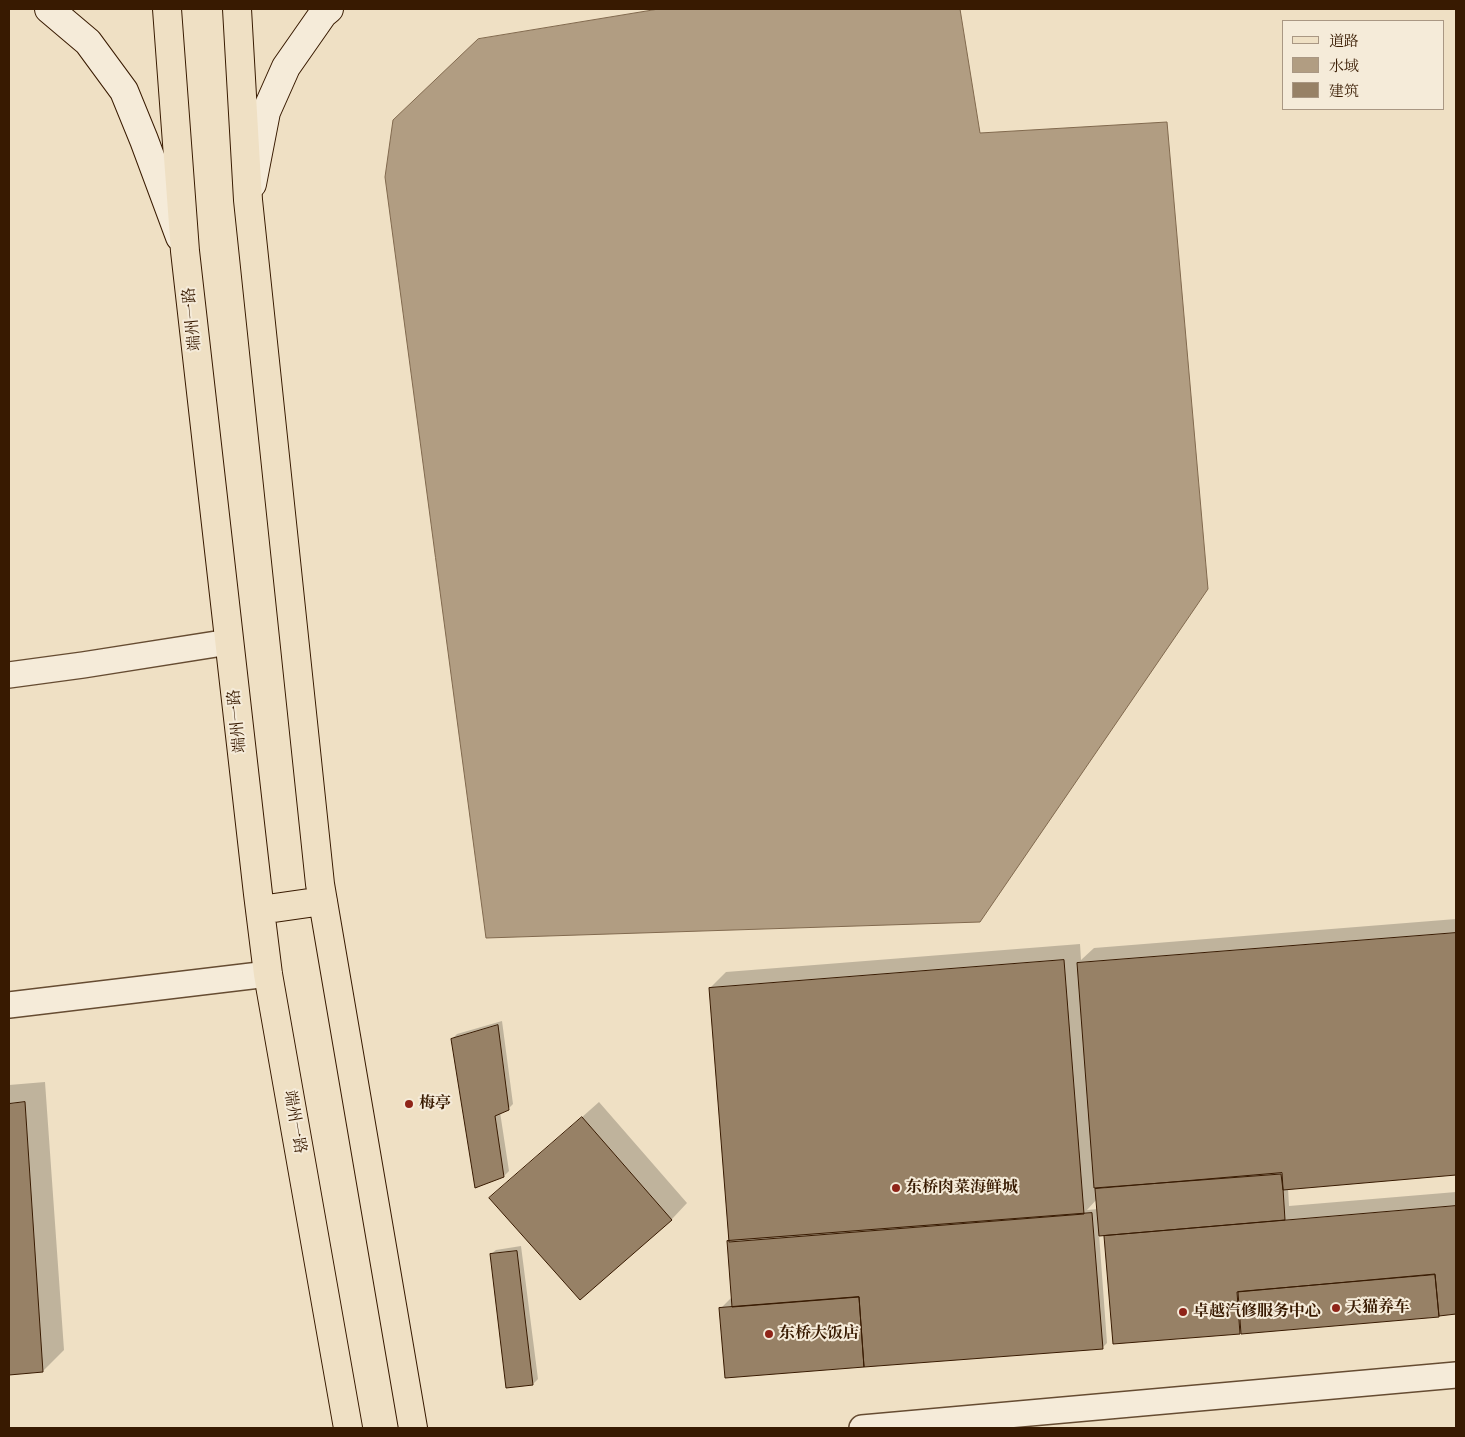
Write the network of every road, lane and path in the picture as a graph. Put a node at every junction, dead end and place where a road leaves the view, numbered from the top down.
1 (49, 9) edge
2 (167, 9) edge
3 (237, 9) edge
4 (329, 9) edge
5 (248, 200) junction
6 (186, 251) junction
7 (229, 642) junction
8 (9, 675) edge
9 (324, 901) junction
10 (260, 910) junction
11 (268, 974) junction
12 (9, 1005) edge
13 (1456, 1375) edge
14 (348, 1428) edge
15 (413, 1428) edge
16 (862, 1428) edge

1 - 6 main road
2 - 6 main road, 端州一路
3 - 5 main road
4 - 5 main road
5 - 9 main road
6 - 7 main road, 端州一路
7 - 8 street
7 - 10 main road, 端州一路
9 - 10 main road
9 - 15 main road
10 - 11 main road, 端州一路
11 - 12 street
11 - 14 main road, 端州一路
13 - 16 street

